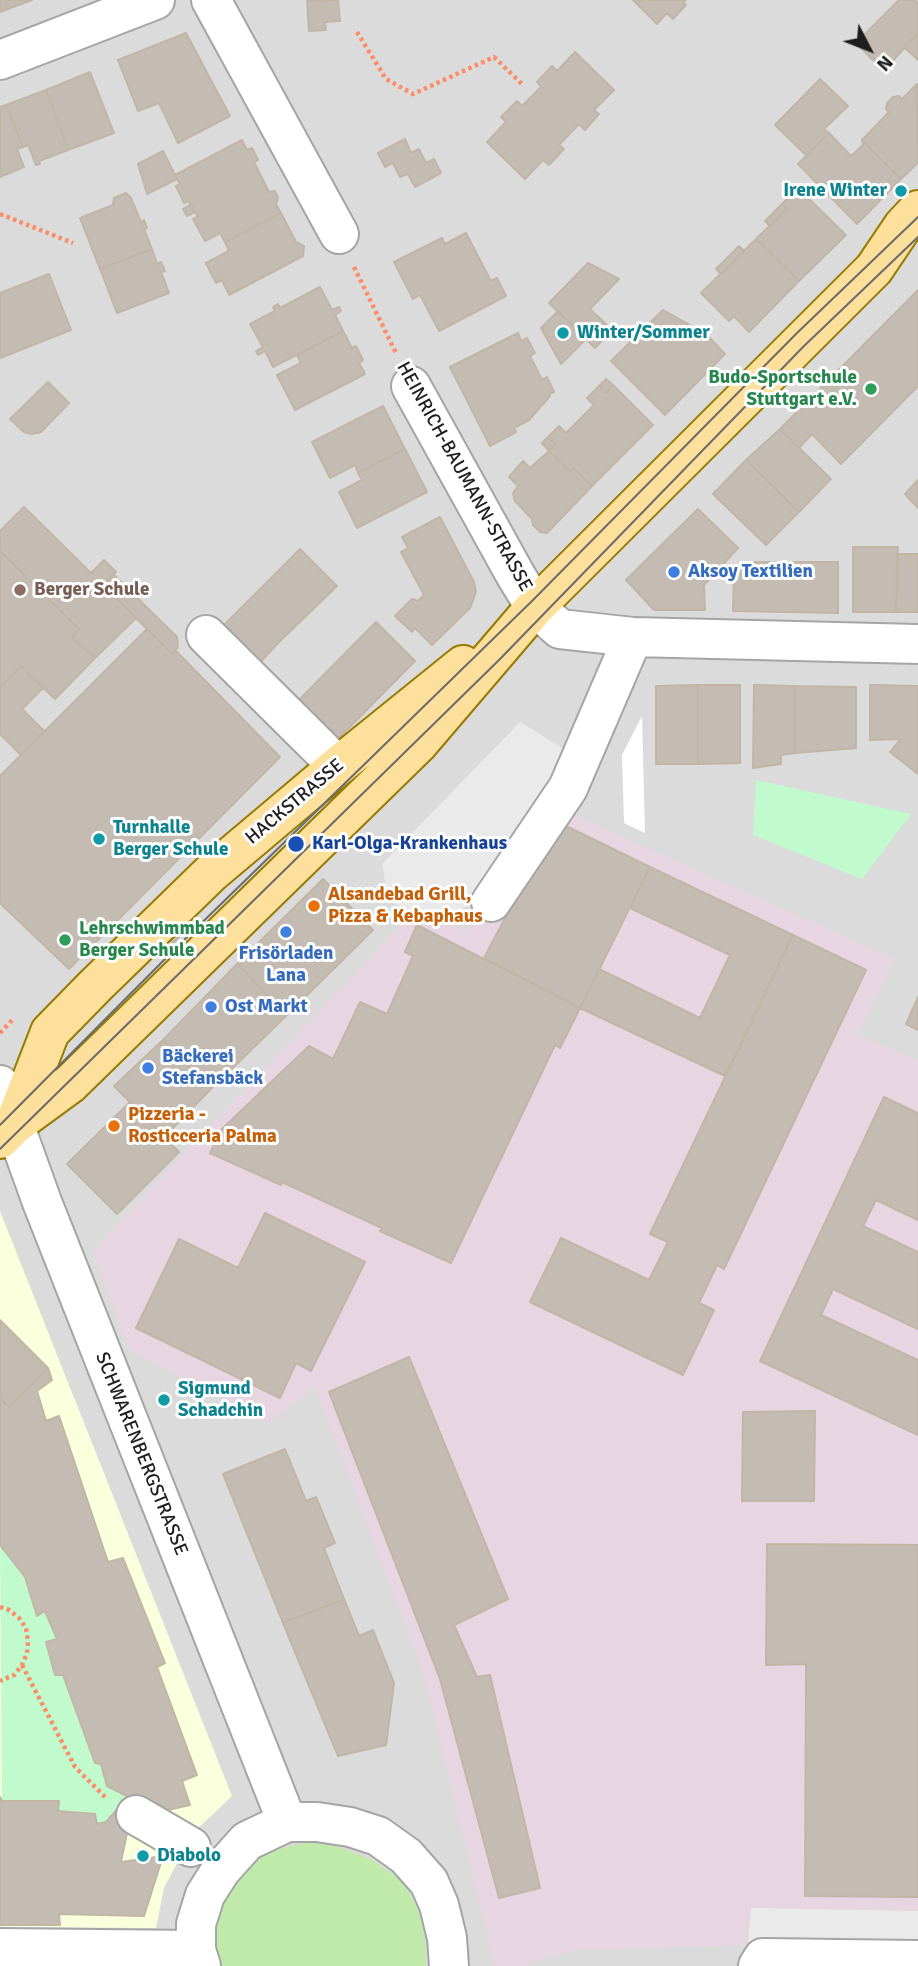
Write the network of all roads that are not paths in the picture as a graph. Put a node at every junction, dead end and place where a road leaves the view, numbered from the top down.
1 (155, 0) edge
2 (211, 0) edge
3 (0, 60) edge
4 (918, 210) edge
5 (339, 234) road end
6 (918, 249) edge
7 (874, 269) junction
8 (411, 386) road end
9 (539, 611) junction
10 (206, 635) dead end
11 (632, 637) junction
12 (918, 644) edge
13 (338, 766) junction
14 (491, 902) dead end
15 (0, 1085) edge
16 (7, 1132) edge
17 (122, 1807) road end
18 (287, 1822) junction
19 (191, 1847) dead end
20 (0, 1948) edge
21 (198, 1958) edge
22 (918, 1960) edge
23 (760, 1962) edge
24 (449, 1966) edge

1 - 3 street
2 - 5 street
4 - 7 main road, HACKSTRASSE
6 - 7 main road, HACKSTRASSE
7 - 9 main road, HACKSTRASSE
8 - 9 street, HEINRICH-BAUMANN-STRASSE
9 - 11 street, HEINRICH-BAUMANN-STRASSE
9 - 13 main road, HACKSTRASSE
9 - 16 main road, HACKSTRASSE
10 - 13 street
11 - 12 street, HEINRICH-BAUMANN-STRASSE
11 - 14 street
13 - 16 main road, HACKSTRASSE
15 - 16 street, SCHWARENBERGSTRASSE
16 - 18 street, SCHWARENBERGSTRASSE
17 - 19 street
18 - 21 street
18 - 24 street
20 - 21 street
22 - 23 street

